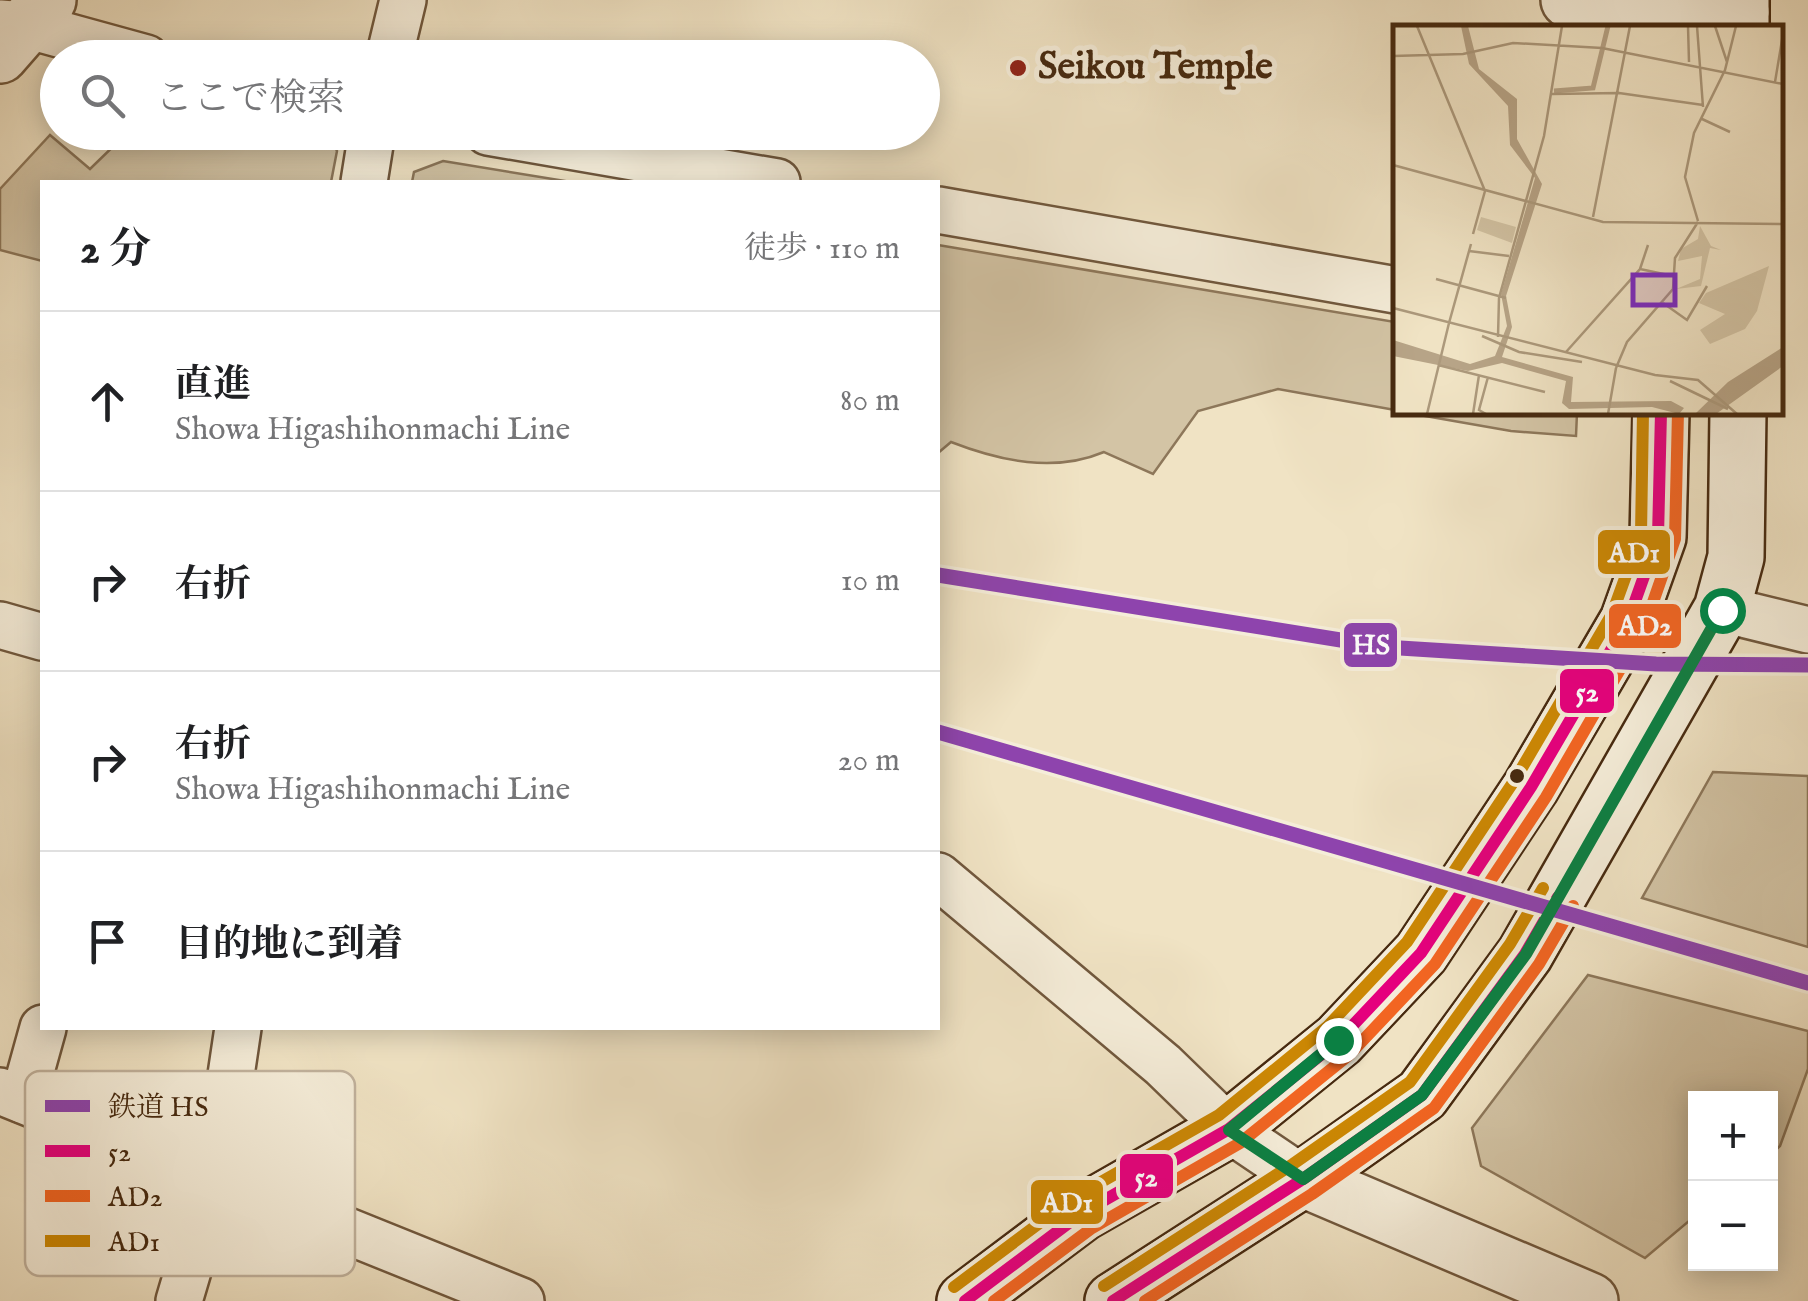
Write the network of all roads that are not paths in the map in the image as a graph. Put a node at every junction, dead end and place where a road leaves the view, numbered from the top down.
1 (403, 0) edge
2 (1569, 0) edge
3 (1664, 12) edge
4 (1741, 13) edge
5 (18, 26) edge
6 (74, 40) edge
7 (393, 40) edge
8 (369, 150) edge
9 (592, 150) edge
10 (364, 180) edge
11 (765, 180) edge
12 (940, 210) edge
13 (1393, 289) edge
14 (1661, 415) edge
15 (1738, 415) edge
16 (1722, 610) junction
17 (0, 625) edge
18 (1808, 630) edge
19 (40, 636) edge
20 (940, 878) edge
21 (42, 1030) edge
22 (238, 1030) edge
23 (232, 1071) edge
24 (12, 1096) edge
25 (1229, 1130) junction
26 (1303, 1179) junction
27 (355, 1233) edge
28 (186, 1276) edge
29 (1142, 1293) edge
30 (179, 1301) edge
31 (521, 1301) edge
32 (965, 1301) edge
33 (1590, 1301) edge

1 - 7 street
2 - 3 main road
3 - 4 main road
5 - 6 street
8 - 10 street
9 - 11 street
12 - 13 street
14 - 25 main road
15 - 16 main road
16 - 18 street
16 - 26 main road
17 - 19 street
20 - 25 street
21 - 24 street
22 - 23 street
25 - 26 street
25 - 32 main road
26 - 29 main road
26 - 33 main road
27 - 31 street
28 - 30 street

